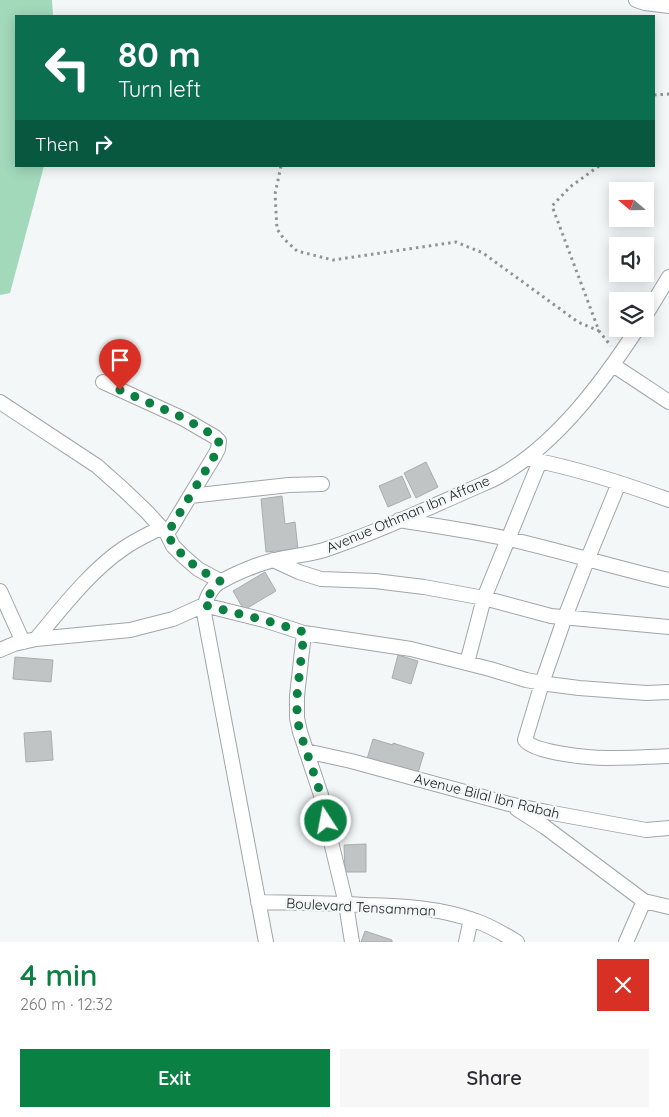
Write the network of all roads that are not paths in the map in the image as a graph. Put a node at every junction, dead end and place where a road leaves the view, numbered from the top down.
1 (636, 0) edge
2 (669, 6) edge
3 (669, 277) edge
4 (654, 301) edge
5 (632, 337) edge
6 (616, 361) junction
7 (103, 382) dead end
8 (668, 399) edge
9 (0, 402) edge
10 (526, 458) junction
11 (540, 461) junction
12 (619, 483) junction
13 (322, 484) dead end
14 (190, 496) junction
15 (669, 500) edge
16 (398, 520) junction
17 (164, 531) junction
18 (509, 539) junction
19 (588, 558) junction
20 (273, 560) junction
21 (669, 580) edge
22 (220, 581) junction
23 (0, 591) edge
24 (484, 598) junction
25 (204, 605) junction
26 (566, 617) junction
27 (669, 626) edge
28 (304, 632) junction
29 (30, 641) junction
30 (0, 650) edge
31 (467, 663) junction
32 (542, 683) junction
33 (669, 692) edge
34 (306, 750) junction
35 (669, 756) edge
36 (510, 804) junction
37 (669, 828) edge
38 (644, 901) junction
39 (258, 902) junction
40 (346, 904) junction
41 (669, 907) edge
42 (471, 919) junction
43 (266, 942) edge
44 (352, 942) edge
45 (466, 942) edge
46 (517, 942) edge
47 (626, 942) edge

1 - 2 street
3 - 4 street
5 - 6 street, Avenue Othman Ibn Affane
6 - 8 street
6 - 10 street, Avenue Othman Ibn Affane
7 - 14 street
9 - 17 street
10 - 11 street
10 - 16 street, Avenue Othman Ibn Affane
11 - 12 street
11 - 18 street
12 - 15 street
12 - 19 street
13 - 14 street
14 - 17 street
16 - 18 street
16 - 20 street, Avenue Othman Ibn Affane
17 - 22 street
17 - 29 street
18 - 19 street
18 - 24 street
19 - 21 street
19 - 26 street
20 - 22 street, Avenue Othman Ibn Affane
20 - 24 street
22 - 25 street
23 - 29 street
24 - 26 street
24 - 31 street
25 - 28 street
25 - 29 street
25 - 39 street
26 - 27 street
26 - 32 street
28 - 31 street
28 - 34 street
29 - 30 street
31 - 32 street
32 - 33 street
32 - 35 street
34 - 36 street, Avenue Bilal Ibn Rabah
34 - 40 street
36 - 37 street, Avenue Bilal Ibn Rabah
36 - 38 street
38 - 41 street
38 - 47 street
39 - 40 street, Boulevard Tensamman
39 - 43 street
40 - 42 street, Boulevard Tensamman
40 - 44 street
42 - 45 street
42 - 46 street, Boulevard Tensamman

